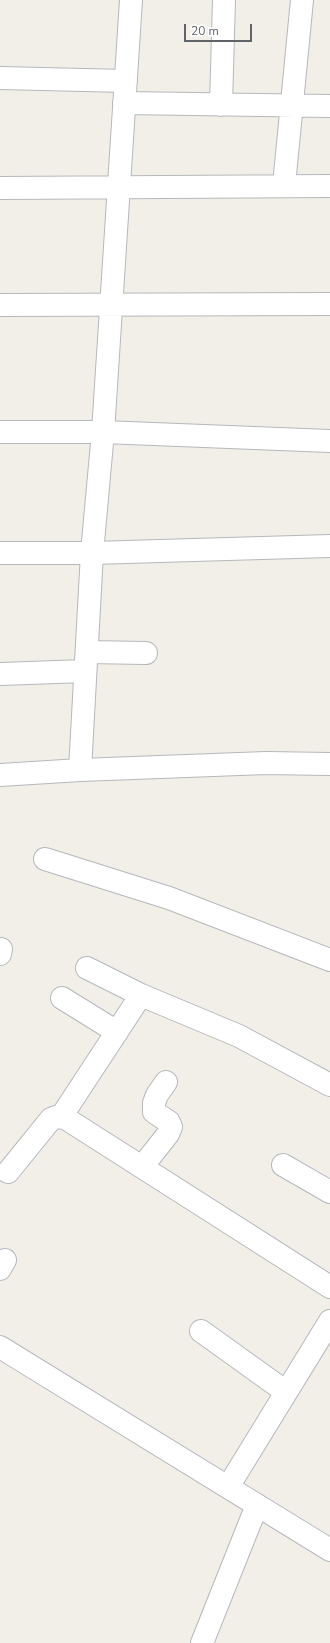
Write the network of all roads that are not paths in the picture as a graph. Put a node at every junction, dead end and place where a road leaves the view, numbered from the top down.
1 (131, 0) edge
2 (224, 0) edge
3 (302, 0) edge
4 (0, 78) edge
5 (126, 81) junction
6 (124, 103) junction
7 (221, 105) junction
8 (292, 105) junction
9 (330, 106) edge
10 (119, 186) junction
11 (284, 186) junction
12 (330, 186) edge
13 (0, 188) edge
14 (0, 304) edge
15 (111, 304) junction
16 (330, 304) edge
17 (0, 432) edge
18 (103, 432) junction
19 (330, 441) edge
20 (330, 546) edge
21 (0, 553) edge
22 (92, 553) junction
23 (146, 654) dead end
24 (86, 662) junction
25 (0, 674) edge
26 (330, 764) edge
27 (80, 770) junction
28 (0, 775) edge
29 (45, 858) dead end
30 (330, 960) edge
31 (87, 968) dead end
32 (141, 995) junction
33 (62, 998) dead end
34 (116, 1032) junction
35 (166, 1082) dead end
36 (330, 1085) edge
37 (61, 1117) junction
38 (283, 1164) dead end
39 (142, 1167) junction
40 (8, 1172) dead end
41 (330, 1192) edge
42 (330, 1287) edge
43 (330, 1321) edge
44 (201, 1331) dead end
45 (0, 1347) edge
46 (286, 1392) junction
47 (228, 1487) junction
48 (257, 1505) junction
49 (330, 1550) edge
50 (202, 1643) edge

1 - 5 street
2 - 7 street
3 - 8 street
4 - 5 street
5 - 6 street
6 - 7 street
6 - 10 street
7 - 8 street
8 - 9 street
8 - 11 street
10 - 11 street
10 - 13 street
10 - 15 street
11 - 12 street
14 - 15 street
15 - 16 street
15 - 18 street
17 - 18 street
18 - 19 street
18 - 22 street
20 - 22 street
21 - 22 street
22 - 24 street
23 - 24 street
24 - 25 street
24 - 27 street
26 - 27 street
27 - 28 street
29 - 30 street
31 - 32 street
32 - 34 street
32 - 36 street
33 - 34 street
34 - 37 street
35 - 39 street
37 - 39 street
37 - 40 street
38 - 41 street
39 - 42 street
43 - 46 street
44 - 46 street
45 - 47 street
46 - 47 street
47 - 48 street
48 - 49 street
48 - 50 street

